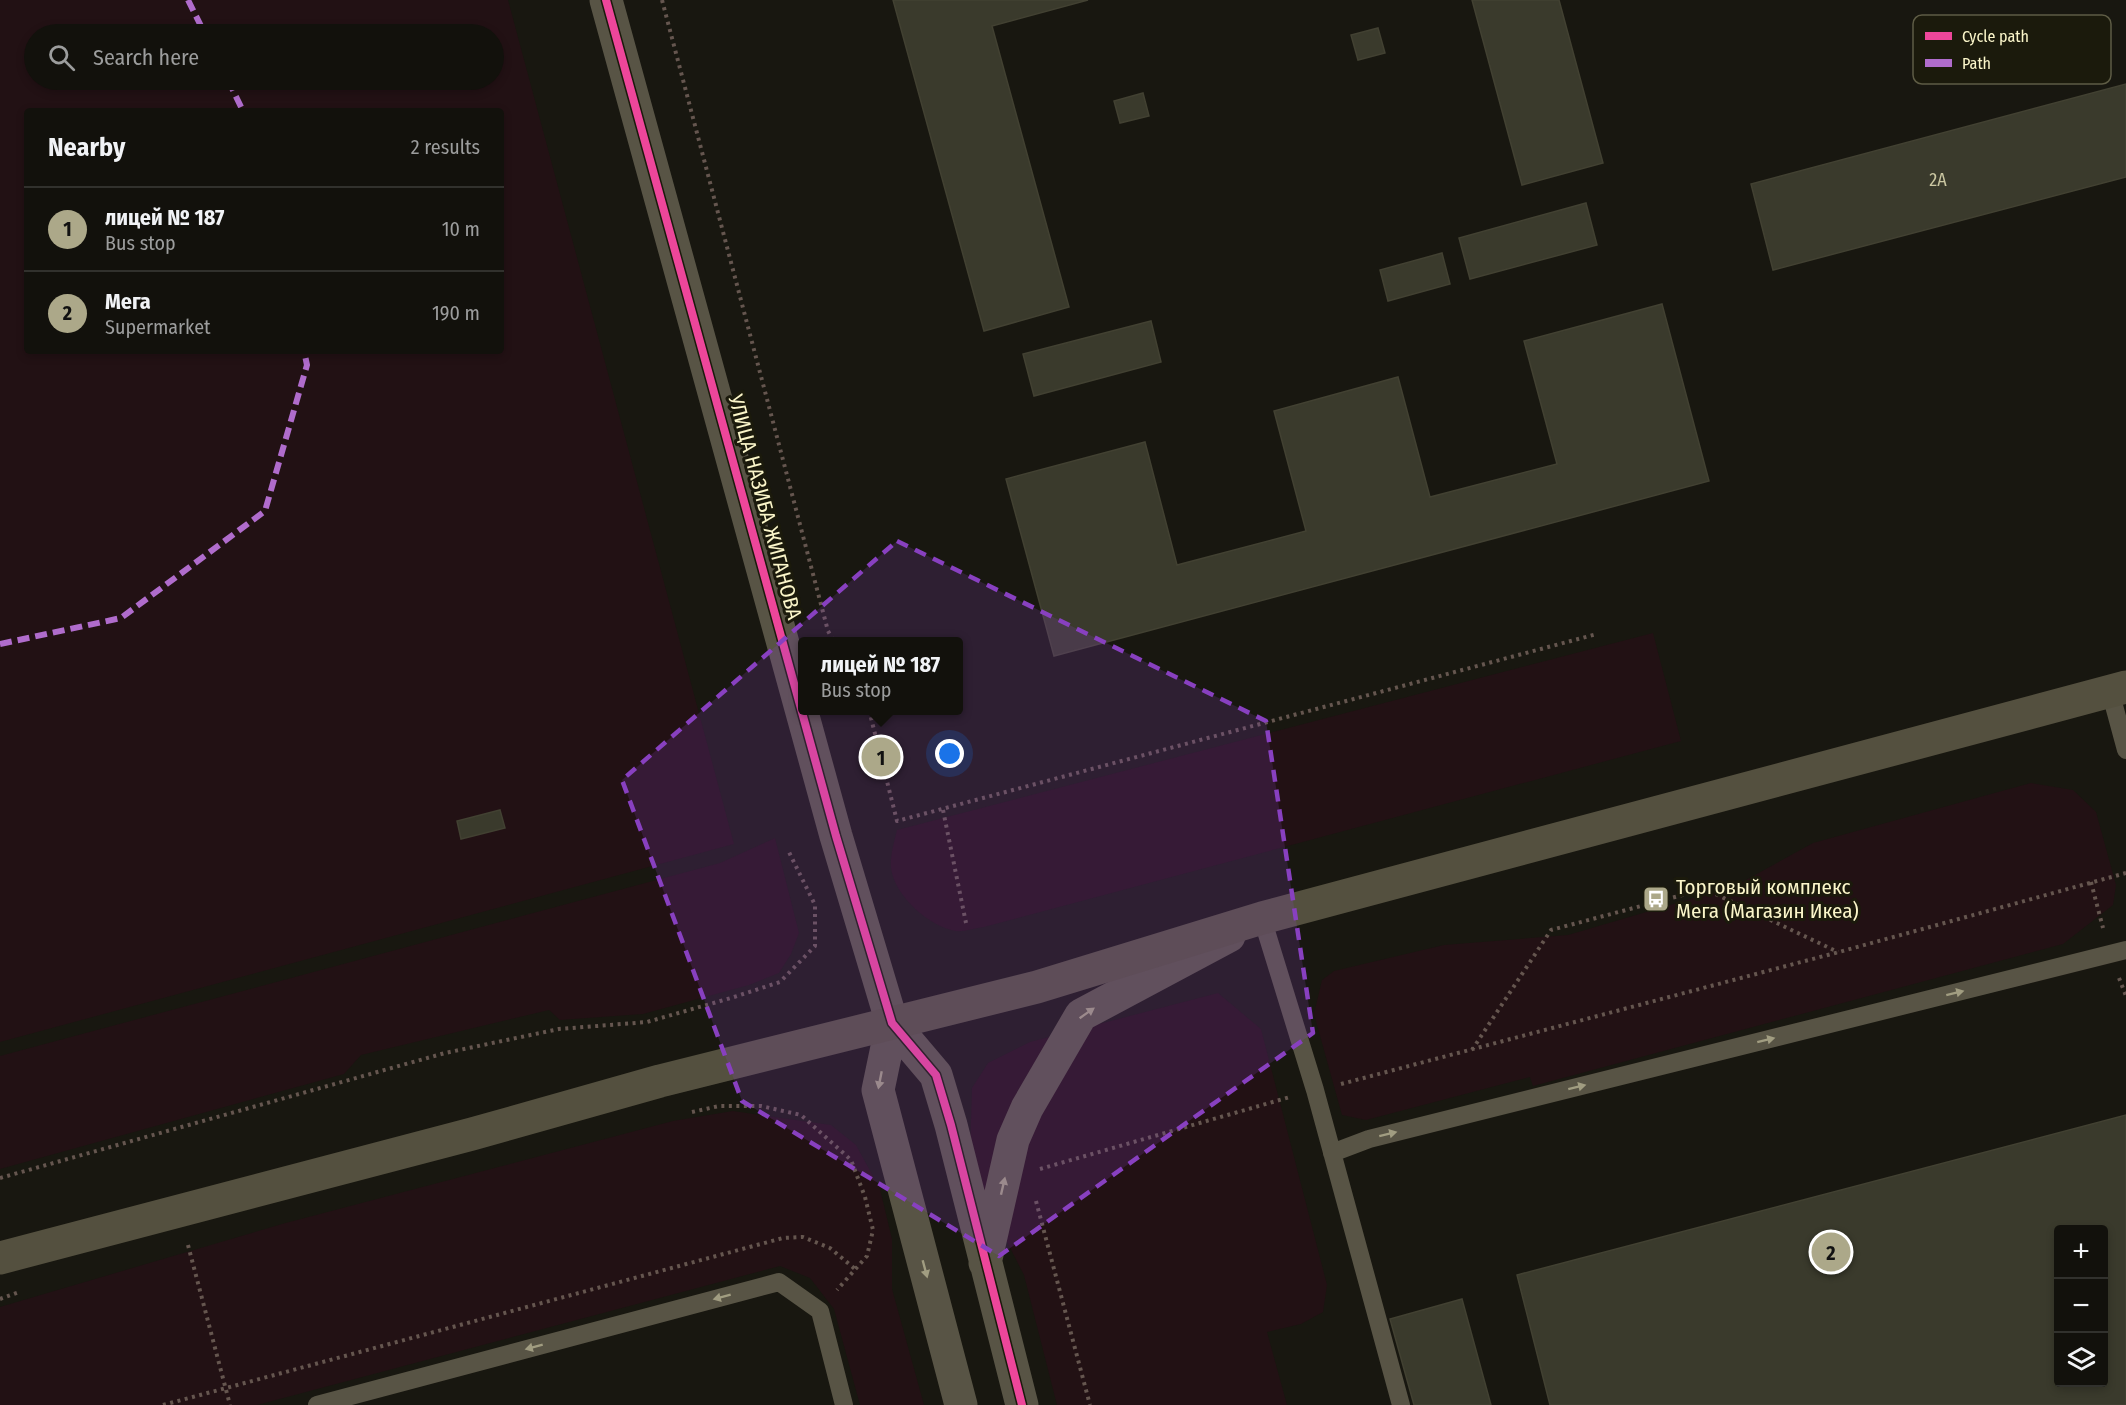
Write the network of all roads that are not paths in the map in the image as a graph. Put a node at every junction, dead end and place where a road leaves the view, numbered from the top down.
1 (606, 0) edge
2 (2118, 689) edge
3 (798, 698) edge
4 (803, 715) edge
5 (2126, 750) edge
6 (1262, 918) junction
7 (2126, 950) edge
8 (892, 1023) junction
9 (1332, 1153) junction
10 (0, 1258) edge
11 (985, 1263) junction
12 (317, 1405) edge
13 (844, 1405) edge
14 (961, 1405) edge
15 (1022, 1405) edge
16 (1401, 1405) edge

1 - 3 street, УЛИЦА НАЗИБА ЖИГАНОВА
2 - 5 lane
2 - 6 main road
4 - 8 street, УЛИЦА НАЗИБА ЖИГАНОВА
6 - 8 main road
6 - 9 lane
11 -> 6 street
9 -> 7 lane
8 - 10 main road
8 - 11 street
8 -> 14 street
9 - 16 lane
11 - 15 street
13 -> 12 lane

